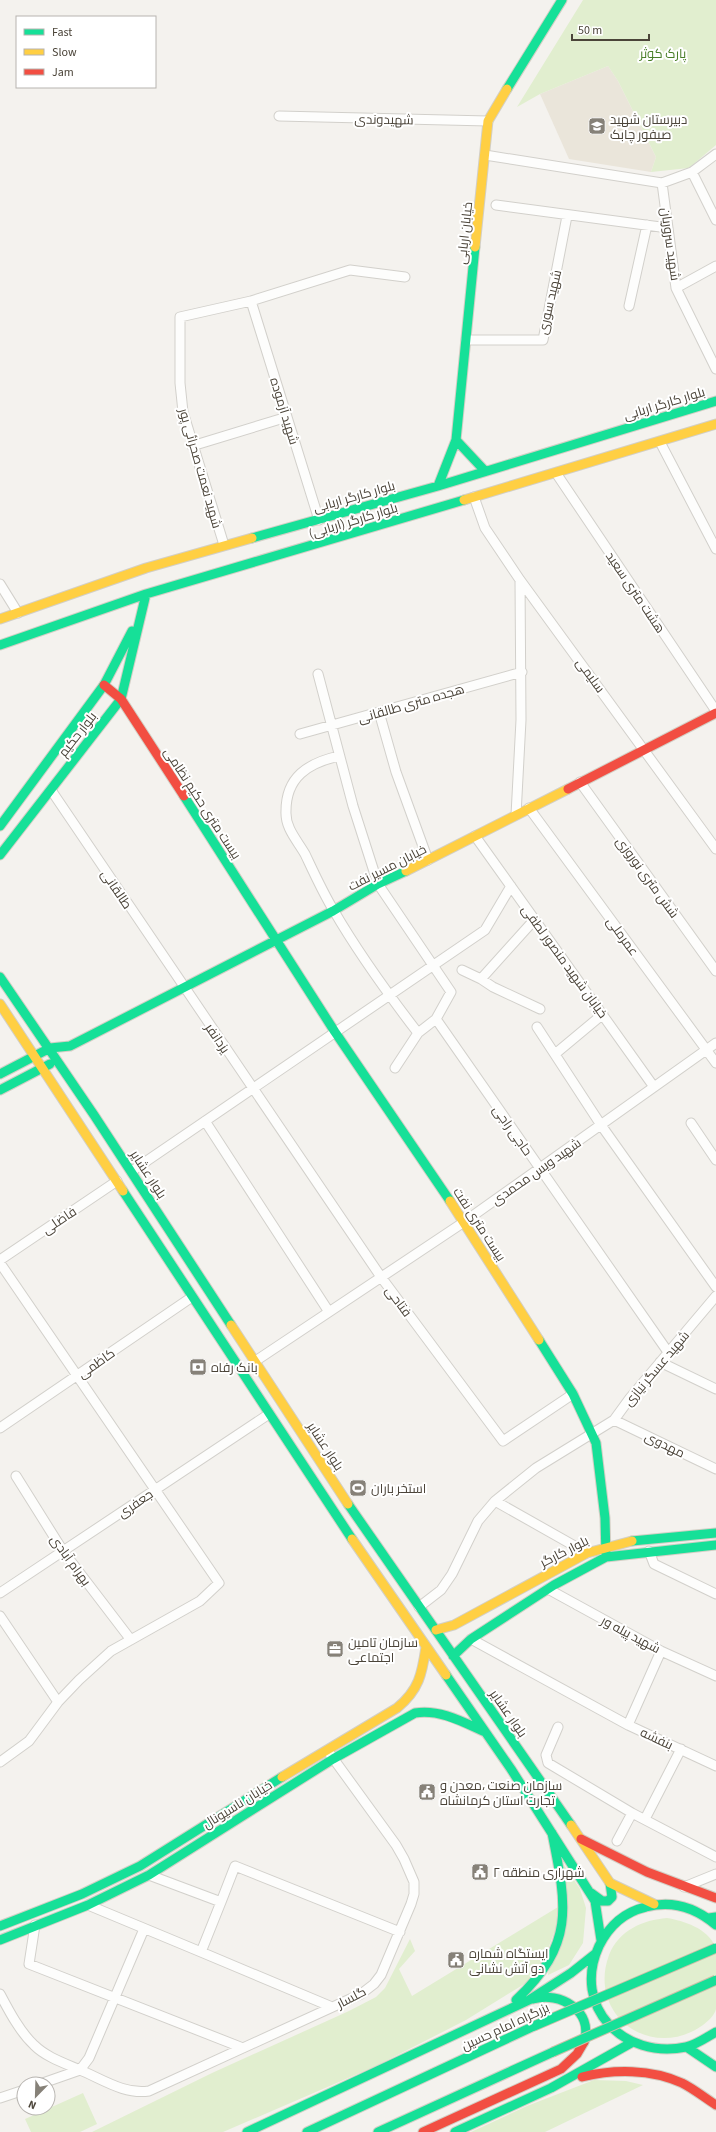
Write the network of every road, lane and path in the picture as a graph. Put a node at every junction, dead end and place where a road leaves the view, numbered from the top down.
1 (562, 0) edge
2 (279, 116) dead end
3 (488, 121) junction
4 (716, 154) edge
5 (485, 155) junction
6 (692, 172) junction
7 (662, 183) junction
8 (496, 205) dead end
9 (567, 216) junction
10 (716, 220) edge
11 (647, 225) junction
12 (668, 228) junction
13 (716, 266) edge
14 (405, 277) dead end
15 (676, 288) junction
16 (251, 301) junction
17 (628, 306) dead end
18 (466, 340) junction
19 (716, 369) edge
20 (716, 401) edge
21 (287, 417) junction
22 (716, 424) edge
23 (456, 440) junction
24 (660, 442) junction
25 (192, 446) junction
26 (484, 471) junction
27 (556, 473) junction
28 (438, 486) junction
29 (474, 497) junction
30 (319, 520) junction
31 (224, 545) junction
32 (716, 549) edge
33 (520, 580) junction
34 (0, 584) edge
35 (146, 594) junction
36 (18, 613) junction
37 (141, 613) junction
38 (0, 619) edge
39 (0, 645) edge
40 (522, 672) junction
41 (318, 674) dead end
42 (104, 685) junction
43 (121, 699) junction
44 (379, 712) junction
45 (716, 712) edge
46 (330, 726) junction
47 (300, 734) dead end
48 (645, 748) junction
49 (339, 756) junction
50 (580, 782) junction
51 (51, 790) junction
52 (529, 808) junction
53 (516, 815) junction
54 (0, 826) edge
55 (475, 836) junction
56 (716, 849) edge
57 (0, 855) edge
58 (428, 860) junction
59 (378, 884) junction
60 (511, 886) junction
61 (333, 911) junction
62 (535, 919) junction
63 (276, 940) junction
64 (434, 966) junction
65 (462, 970) dead end
66 (716, 971) edge
67 (0, 977) edge
68 (481, 979) junction
69 (184, 988) junction
70 (389, 996) junction
71 (0, 1004) edge
72 (540, 1009) dead end
73 (603, 1014) junction
74 (436, 1019) junction
75 (537, 1027) dead end
76 (335, 1032) junction
77 (418, 1033) junction
78 (716, 1043) edge
79 (70, 1046) junction
80 (50, 1048) junction
81 (707, 1050) junction
82 (555, 1054) junction
83 (35, 1056) junction
84 (58, 1059) junction
85 (716, 1063) edge
86 (43, 1067) junction
87 (395, 1068) dead end
88 (0, 1074) edge
89 (654, 1087) junction
90 (252, 1088) junction
91 (0, 1090) edge
92 (205, 1121) junction
93 (691, 1123) dead end
94 (601, 1125) junction
95 (716, 1160) edge
96 (539, 1169) junction
97 (132, 1171) junction
98 (117, 1181) junction
99 (464, 1222) junction
100 (0, 1260) edge
101 (0, 1263) edge
102 (382, 1277) junction
103 (716, 1287) edge
104 (716, 1296) edge
105 (192, 1297) junction
106 (712, 1307) edge
107 (329, 1312) junction
108 (668, 1352) junction
109 (254, 1362) junction
110 (660, 1362) junction
111 (77, 1376) junction
112 (716, 1389) edge
113 (573, 1394) junction
114 (269, 1414) junction
115 (614, 1420) junction
116 (0, 1427) edge
117 (592, 1433) junction
118 (716, 1469) edge
119 (16, 1476) dead end
120 (156, 1490) junction
121 (495, 1501) junction
122 (716, 1533) edge
123 (604, 1546) junction
124 (716, 1546) edge
125 (63, 1551) junction
126 (649, 1551) junction
127 (587, 1553) junction
128 (606, 1557) junction
129 (548, 1589) junction
130 (0, 1592) edge
131 (716, 1594) edge
132 (419, 1607) junction
133 (0, 1616) edge
134 (436, 1630) junction
135 (471, 1639) junction
136 (131, 1640) junction
137 (426, 1647) junction
138 (661, 1651) junction
139 (453, 1656) junction
140 (716, 1676) edge
141 (58, 1702) junction
142 (628, 1724) junction
143 (558, 1727) dead end
144 (486, 1733) junction
145 (681, 1749) junction
146 (326, 1750) junction
147 (333, 1759) junction
148 (0, 1762) edge
149 (716, 1766) edge
150 (632, 1812) junction
151 (645, 1819) junction
152 (552, 1833) junction
153 (581, 1839) junction
154 (617, 1841) dead end
155 (716, 1857) edge
156 (716, 1874) edge
157 (149, 1875) junction
158 (610, 1883) junction
159 (683, 1888) junction
160 (591, 1893) junction
161 (716, 1898) edge
162 (221, 1902) junction
163 (654, 1904) junction
164 (88, 1905) junction
165 (712, 1918) edge
166 (35, 1925) junction
167 (716, 1925) edge
168 (0, 1926) edge
169 (144, 1929) junction
170 (400, 1932) junction
171 (0, 1940) edge
172 (601, 1940) junction
173 (716, 1948) edge
174 (201, 1952) junction
175 (595, 1954) junction
176 (716, 1980) edge
177 (0, 1994) edge
178 (114, 1997) junction
179 (529, 2000) junction
180 (332, 2006) junction
181 (490, 2020) junction
182 (716, 2032) edge
183 (631, 2043) junction
184 (243, 2048) junction
185 (688, 2048) junction
186 (716, 2067) edge
187 (80, 2070) junction
188 (56, 2078) edge
189 (551, 2088) junction
190 (16, 2093) edge
191 (0, 2098) edge
192 (716, 2105) edge
193 (247, 2132) edge
194 (307, 2132) edge
195 (378, 2132) edge
196 (423, 2132) edge
197 (455, 2132) edge

1 - 3 main road, خیابان اربابی
2 - 3 street, شهیدوندی
3 - 5 main road, خیابان اربابی
4 - 6 street
5 - 7 street
5 - 18 main road, خیابان اربابی
6 - 7 street
6 - 10 street
7 - 12 street, شهید سروریان
8 - 9 street
9 - 11 street
9 - 18 street, شهید سوری
11 - 12 street
11 - 17 street
12 - 15 street, شهید سروریان
13 - 15 street
14 - 16 street
15 - 19 street, شهید سروریان
16 - 21 street, شهید آزموده
16 - 25 street, شهید نعمت صحرائی پور
18 - 23 main road, خیابان اربابی
20 - 26 main road, بلوار کارگر اربابی
21 - 25 street
21 - 30 street, شهید آزموده
22 - 24 main road, بلوار کارگر (اربابی)
23 - 26 main road
23 - 28 main road, خیابان اربابی
24 - 27 main road, بلوار کارگر (اربابی)
24 - 32 street
25 - 31 street, شهید نعمت صحرائی پور
26 - 28 main road, بلوار کارگر اربابی
27 - 29 main road, بلوار کارگر (اربابی)
27 - 45 street, هشت متری سعید
28 - 30 main road, بلوار کارگر اربابی
29 - 33 street, سلیمی
29 - 35 main road, بلوار کارگر (اربابی)
30 - 31 main road, بلوار کارگر اربابی
31 - 36 main road, بلوار کارگر اربابی
33 - 40 street
33 - 48 street, سلیمی
34 - 36 street
35 - 37 main road, بلوار حکیم
35 - 39 main road, بلوار کارگر (اربابی)
36 - 38 main road, بلوار کارگر اربابی
37 - 42 main road, بلوار حکیم
37 - 43 main road, بلوار حکیم
40 - 44 street, هجده متری طالقانی
40 - 53 street
41 - 46 street
42 - 43 main road, بیست متری حکیم نظامی
42 - 54 main road, بلوار حکیم
43 - 51 main road, بلوار حکیم
43 - 63 main road, بیست متری حکیم نظامی
44 - 46 street, هجده متری طالقانی
44 - 58 street
45 - 48 main road, خیابان مسیر نفت
46 - 47 street, هجده متری طالقانی
46 - 49 street
48 - 50 main road, خیابان مسیر نفت
48 - 56 street, سلیمی
49 - 59 street
49 - 61 street
50 - 52 main road, خیابان مسیر نفت
50 - 66 street, شش متری نوروزی
51 - 57 main road, بلوار حکیم
51 - 69 street, طالقانی
52 - 53 main road, خیابان مسیر نفت
52 - 81 street, عمرملی
53 - 55 main road, خیابان مسیر نفت
55 - 58 main road, خیابان مسیر نفت
55 - 60 street, خیابان شهید منصور لطفی
58 - 59 main road, خیابان مسیر نفت
59 - 61 main road, خیابان مسیر نفت
59 - 64 street
60 - 62 street, خیابان شهید منصور لطفی
60 - 64 street
61 - 63 main road, خیابان مسیر نفت
61 - 70 street
62 - 68 street
62 - 73 street, خیابان شهید منصور لطفی
63 - 69 main road, خیابان مسیر نفت
63 - 76 main road, بیست متری نفت
64 - 70 street
64 - 74 street
65 - 68 street
67 - 80 main road, بلوار عشایر
68 - 72 street
69 - 79 main road, خیابان مسیر نفت
69 - 90 street, یزدانفر
70 - 76 street
70 - 77 street
71 - 83 main road
73 - 82 street
73 - 89 street, خیابان شهید منصور لطفی
74 - 77 street
74 - 96 street, حاجی راجی
75 - 82 street
76 - 90 street
76 - 99 main road, بیست متری نفت
77 - 87 street
78 - 81 street, شهید ویس محمدی
79 - 80 main road, خیابان مسیر نفت
79 - 84 main road, خیابان مسیر نفت
80 - 83 main road
80 - 84 main road, بلوار عشایر
81 - 85 street, عمرملی
81 - 89 street, شهید ویس محمدی
82 - 94 street
83 - 86 main road
83 - 88 main road
84 - 86 main road, خیابان مسیر نفت
84 - 97 main road, بلوار عشایر
86 - 91 main road, خیابان مسیر نفت
86 - 98 main road
89 - 94 street, شهید ویس محمدی
90 - 92 street
90 - 102 street, فتاحی
92 - 97 street
92 - 107 street
93 - 95 street
94 - 96 street, شهید ویس محمدی
94 - 103 street
96 - 99 street, شهید ویس محمدی
96 - 108 street, حاجی راجی
97 - 109 main road, بلوار عشایر
98 - 100 street, فاضلی
98 - 105 main road
99 - 102 street, شهید ویس محمدی
99 - 113 main road, بیست متری نفت
101 - 111 street
102 - 107 street, شهید ویس محمدی
102 - 113 street, فتاحی
104 - 106 street, شهید عسگر نیازی
105 - 111 street, کاظمی
105 - 114 main road
106 - 108 street, شهید عسگر نیازی
107 - 109 street, شهید ویس محمدی
108 - 110 street, شهید عسگر نیازی
109 - 132 main road, بلوار عشایر
110 - 112 street
110 - 115 street, شهید عسگر نیازی
111 - 116 street, کاظمی
111 - 120 street
113 - 117 main road, بیست متری نفت
114 - 120 street, جعفری
114 - 137 main road
115 - 117 street, شهید عسگر نیازی
115 - 118 street, مهدوی
117 - 121 street, شهید عسگر نیازی
117 - 123 main road, بیست متری نفت
119 - 125 street, بهرام آبادی
120 - 125 street, جعفری
120 - 136 street
121 - 127 street
121 - 132 street, شهید عسگر نیازی
122 - 123 main road, بلوار کارگر
123 - 127 main road, بلوار کارگر
123 - 128 main road, بیست متری نفت
124 - 126 main road, بلوار کارگر
125 - 130 street, جعفری
125 - 136 street, بهرام آبادی
126 - 128 main road, بلوار کارگر
126 - 131 street
127 - 134 main road, بلوار کارگر
128 - 129 main road, بلوار کارگر
129 - 135 main road, بلوار کارگر
129 - 138 street, شهید پیله ور
132 - 134 main road, بلوار عشایر
133 - 141 street
134 - 139 main road, بلوار عشایر
135 - 139 main road, بلوار کارگر
135 - 142 street
136 - 141 street
137 - 144 main road
137 - 146 main road, خیابان ناسیونال
138 - 140 street, شهید پیله ور
138 - 142 street, بنفشه
139 - 153 main road, بلوار عشایر
141 - 148 street
142 - 145 street, بنفشه
143 - 150 street
144 - 147 main road, خیابان ناسیونال
144 - 152 main road
145 - 149 street, بنفشه
145 - 151 street
146 - 147 street, گلسار
146 - 168 main road, خیابان ناسیونال
147 - 157 main road, خیابان ناسیونال
147 - 170 street, گلسار
150 - 151 street
150 - 154 street
151 - 155 street
152 - 160 main road
152 - 181 main road
153 - 158 main road, بلوار عشایر
153 - 159 main road
156 - 159 street
157 - 162 street
157 - 164 main road, خیابان ناسیونال
158 - 160 main road
158 - 163 main road
159 - 161 main road
160 - 172 main road
162 - 170 street
162 - 174 street
163 - 165 main road
163 - 172 main road
164 - 166 main road, خیابان ناسیونال
164 - 169 street
165 - 167 main road
166 - 171 main road, خیابان ناسیونال
166 - 178 street
169 - 174 street
169 - 178 street
170 - 180 street, گلسار
172 - 175 main road
173 - 194 main road, بزرگراه امام حسین, bridge
174 - 180 street
175 - 179 main road
175 - 183 main road
176 - 195 main road, bridge
177 - 187 street, گلسار
178 - 184 street
178 - 187 street
179 - 181 main road
179 - 196 main road
180 - 184 street, گلسار
181 - 193 main road
182 - 185 main road
183 - 185 main road
183 - 189 main road
184 - 187 street, گلسار
185 - 186 main road
187 - 188 street
189 - 192 main road
189 - 197 main road
190 - 191 street

